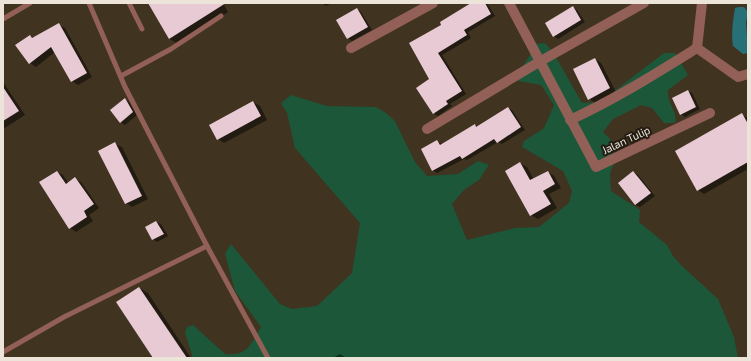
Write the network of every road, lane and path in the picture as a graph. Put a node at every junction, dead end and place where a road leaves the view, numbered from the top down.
1 (30, 3) edge
2 (89, 3) edge
3 (129, 3) edge
4 (433, 3) edge
5 (509, 3) edge
6 (644, 3) edge
7 (702, 3) edge
8 (221, 16) dead end
9 (3, 19) edge
10 (142, 29) dead end
11 (352, 48) dead end
12 (697, 48) junction
13 (539, 62) junction
14 (748, 74) edge
15 (121, 76) junction
16 (710, 114) dead end
17 (570, 120) junction
18 (427, 129) dead end
19 (207, 246) junction
20 (3, 352) edge
21 (268, 358) edge

1 - 9 lane
2 - 15 lane
3 - 10 lane
4 - 11 street
5 - 13 street, Jalan Tulip
6 - 13 street
7 - 12 street
8 - 15 lane
12 - 14 street
12 - 17 street
13 - 17 street, Jalan Tulip
13 - 18 street
15 - 19 lane
16 - 17 street, Jalan Tulip
19 - 20 lane
19 - 21 lane

